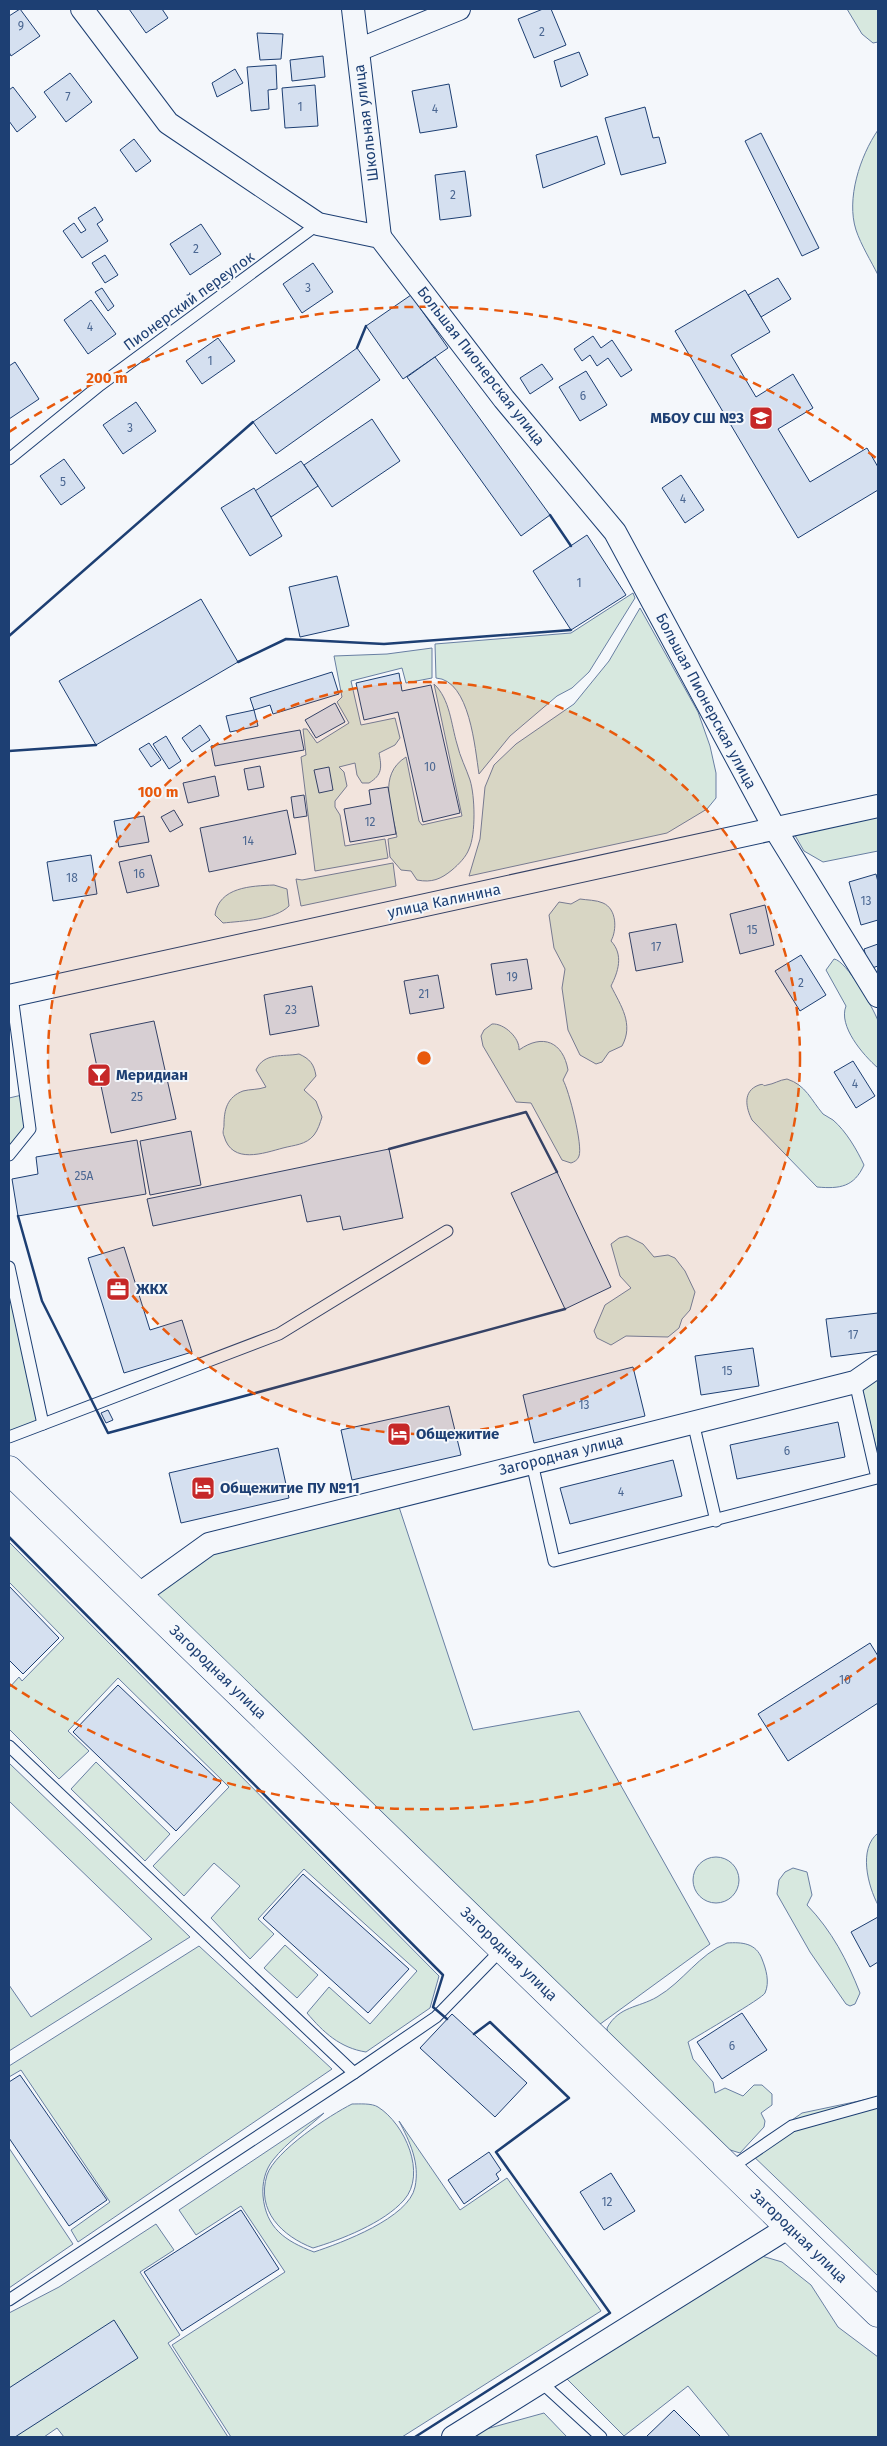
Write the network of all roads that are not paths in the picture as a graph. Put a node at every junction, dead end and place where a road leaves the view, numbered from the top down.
1 (82, 9) edge
2 (353, 9) edge
3 (459, 9) edge
4 (358, 50) junction
5 (318, 224) junction
6 (380, 238) junction
7 (9, 459) edge
8 (878, 806) edge
9 (775, 829) junction
10 (11, 996) edge
11 (878, 996) edge
12 (9, 1155) edge
13 (446, 1231) dead end
14 (9, 1267) edge
15 (878, 1366) edge
16 (854, 1382) junction
17 (693, 1422) junction
18 (43, 1424) junction
19 (9, 1437) edge
20 (532, 1462) junction
21 (9, 1470) edge
22 (716, 1521) junction
23 (138, 1595) junction
24 (9, 1746) edge
25 (503, 1948) junction
26 (354, 2073) junction
27 (878, 2102) edge
28 (729, 2169) junction
29 (789, 2227) junction
30 (9, 2300) edge
31 (878, 2313) edge
32 (542, 2383) junction
33 (452, 2437) edge
34 (601, 2437) edge

1 - 5 street
2 - 4 street, Школьная улица
3 - 4 street
4 - 6 street, Школьная улица
5 - 6 street
5 - 7 lane, Пионерский переулок
6 - 9 street, Большая Пионерская улица
8 - 9 street, улица Калинина
9 - 10 street, улица Калинина
9 - 11 street, Большая Пионерская улица
10 - 12 lane
13 - 18 lane
14 - 18 lane
15 - 16 street, Загородная улица
16 - 17 street, Загородная улица
16 - 22 lane
17 - 20 street, Загородная улица
17 - 22 lane
18 - 19 lane
20 - 22 lane
20 - 23 street, Загородная улица
21 - 23 highway, Загородная улица
23 - 25 highway, Загородная улица
24 - 26 lane
25 - 26 lane
25 - 28 highway, Загородная улица
26 - 30 lane
27 - 28 lane
28 - 29 highway, Загородная улица
29 - 31 highway, Загородная улица
29 - 32 street
32 - 33 street
32 - 34 lane

